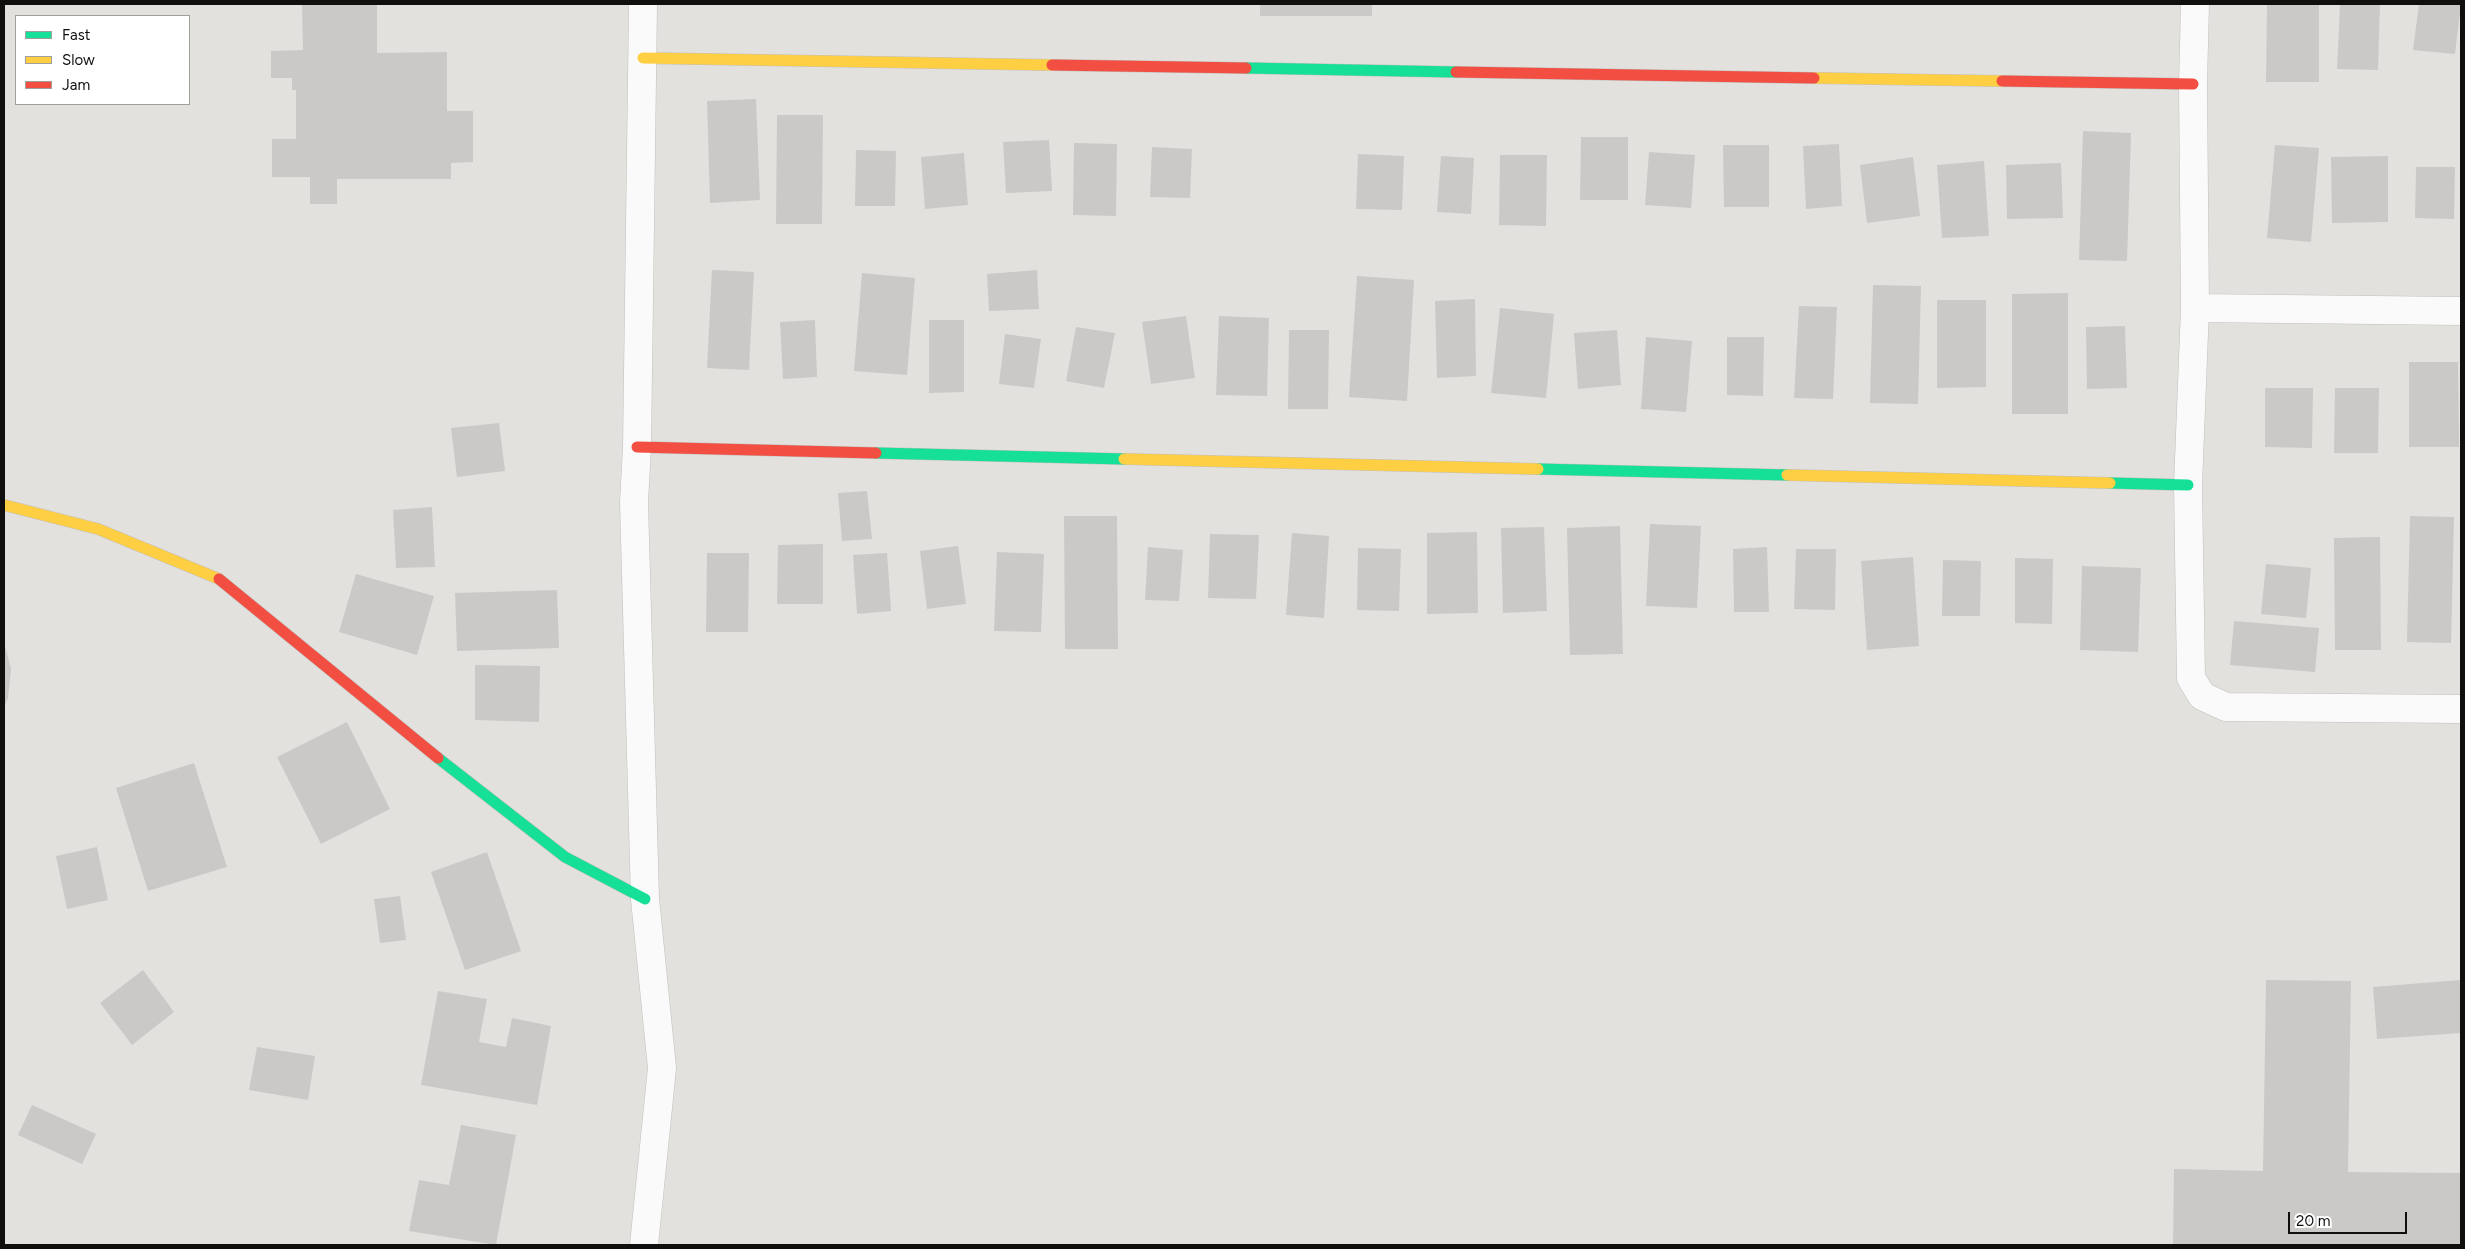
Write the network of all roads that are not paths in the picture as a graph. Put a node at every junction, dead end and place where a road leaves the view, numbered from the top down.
1 (643, 4) edge
2 (2195, 4) edge
3 (643, 58) junction
4 (2192, 84) junction
5 (2194, 308) junction
6 (2461, 311) edge
7 (637, 447) junction
8 (2188, 485) junction
9 (4, 505) edge
10 (2461, 709) edge
11 (645, 898) junction
12 (644, 1245) edge

1 - 3 street
2 - 4 street
3 - 4 street
3 - 7 street
4 - 5 street
5 - 6 street
5 - 8 street
7 - 8 street
7 - 11 street
8 - 10 street
9 - 11 street
11 - 12 street

